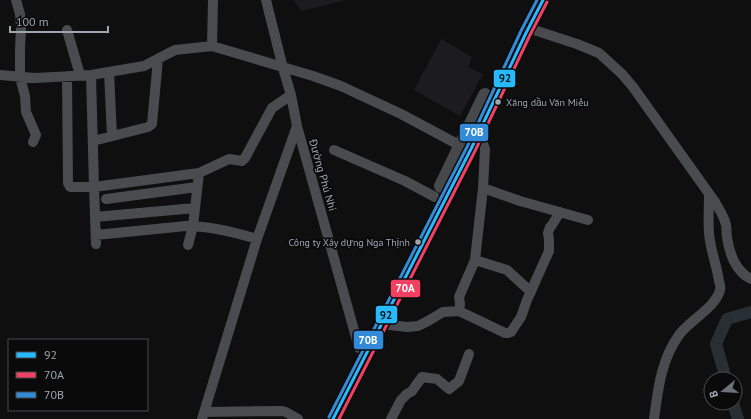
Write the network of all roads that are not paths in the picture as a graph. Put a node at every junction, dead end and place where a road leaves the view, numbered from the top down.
1 (16, 0) edge
2 (213, 0) edge
3 (266, 0) edge
4 (533, 0) edge
5 (543, 0) edge
6 (528, 28) junction
7 (67, 30) dead end
8 (212, 46) junction
9 (158, 59) junction
10 (283, 68) junction
11 (109, 72) junction
12 (91, 74) junction
13 (80, 75) junction
14 (0, 76) edge
15 (67, 76) junction
16 (20, 77) junction
17 (291, 95) junction
18 (297, 126) junction
19 (112, 136) junction
20 (476, 138) junction
21 (92, 141) junction
22 (32, 142) dead end
23 (461, 146) junction
24 (334, 150) dead end
25 (199, 172) junction
26 (94, 187) junction
27 (197, 187) junction
28 (483, 188) junction
29 (709, 194) junction
30 (435, 197) junction
31 (106, 199) dead end
32 (195, 208) junction
33 (560, 212) junction
34 (95, 216) junction
35 (588, 220) dead end
36 (193, 226) junction
37 (257, 239) junction
38 (188, 245) dead end
39 (475, 260) junction
40 (751, 279) edge
41 (531, 292) junction
42 (459, 311) junction
43 (381, 324) junction
44 (363, 350) junction
45 (469, 354) dead end
46 (203, 415) edge
47 (298, 419) edge
48 (324, 419) edge
49 (333, 419) edge
50 (391, 419) edge
51 (654, 419) edge

1 - 16 street
2 - 8 street
3 - 10 street, Đường Phú Nhi
4 - 23 highway
5 - 6 highway
6 - 20 highway
6 - 29 street
7 - 13 street
8 - 9 street
8 - 10 street
9 - 11 street
9 - 19 street
10 - 17 street, Đường Phú Nhi
10 - 23 street
11 - 12 street
11 - 19 street
12 - 13 street
12 - 21 street
13 - 15 street
14 - 16 street
15 - 16 street
15 - 26 street
16 - 22 street
17 - 18 street, Đường Phú Nhi
17 - 25 street
18 - 37 street
18 - 44 street, Đường Phú Nhi
19 - 21 street
20 - 28 street
20 - 43 highway
21 - 26 street
23 - 30 highway
24 - 30 street
25 - 26 street
25 - 27 street
26 - 34 street
27 - 31 street
27 - 32 street
28 - 33 street
28 - 39 street
29 - 40 street
29 - 51 street
30 - 44 highway
32 - 34 street
32 - 36 street
33 - 35 street
33 - 41 street
34 - 36 street
36 - 37 street
36 - 38 street
37 - 46 street
39 - 41 street
39 - 42 street
41 - 42 street
42 - 43 street
43 - 44 highway
44 - 48 highway
44 - 49 highway
45 - 50 street
46 - 47 street

